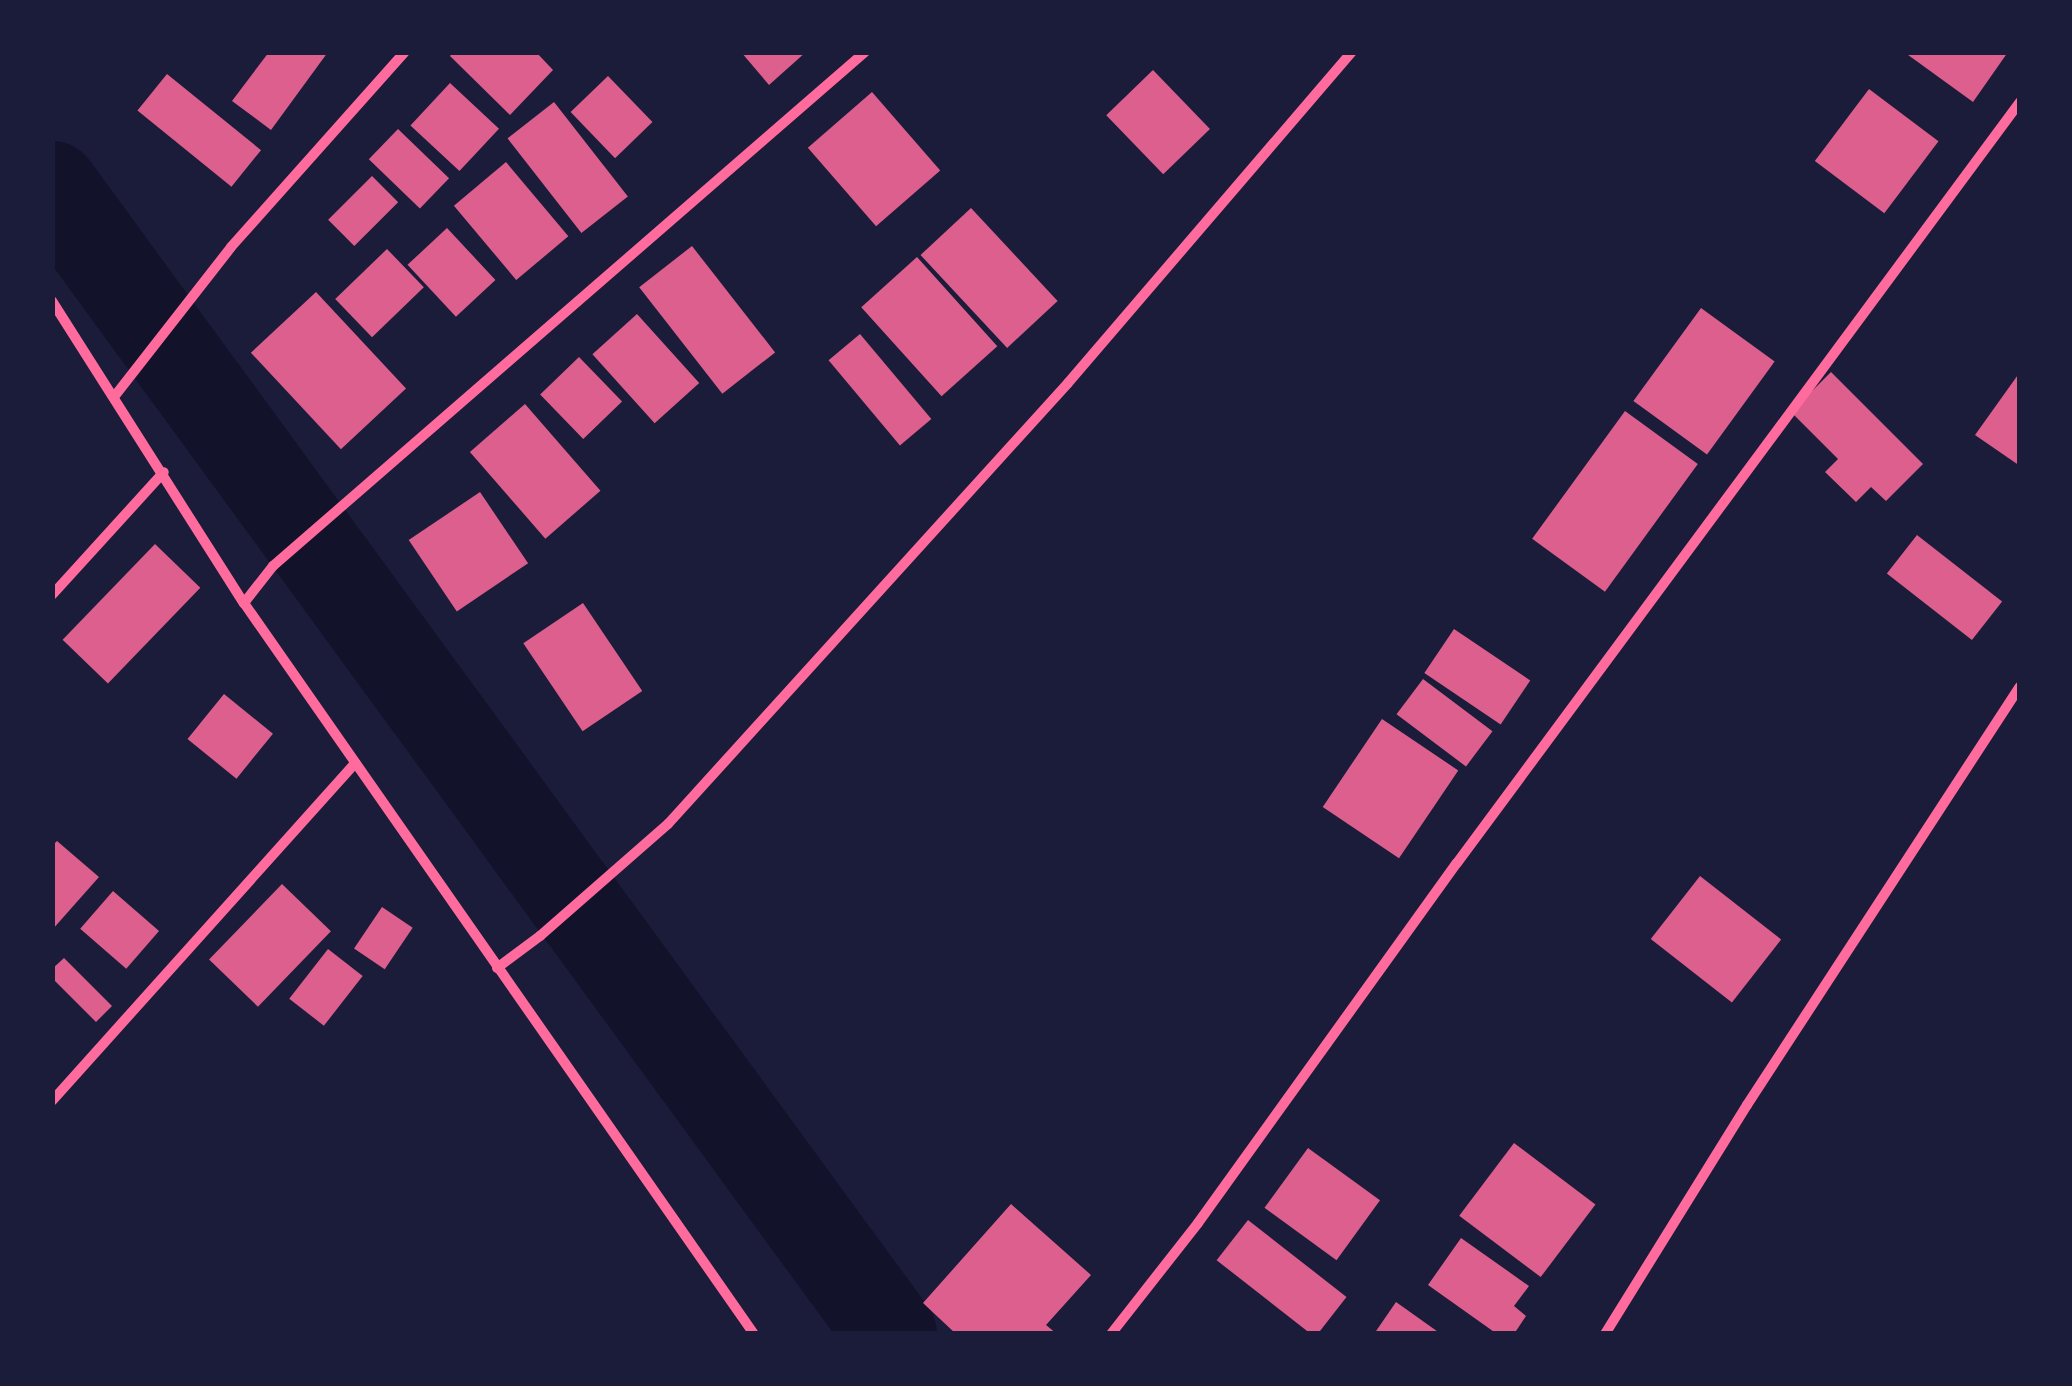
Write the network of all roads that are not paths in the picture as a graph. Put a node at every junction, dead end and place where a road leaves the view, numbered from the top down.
1 (405, 52) edge
2 (865, 52) edge
3 (1352, 52) edge
4 (2020, 102) edge
5 (52, 301) edge
6 (114, 397) junction
7 (164, 472) junction
8 (52, 596) edge
9 (244, 603) junction
10 (2020, 688) edge
11 (355, 763) junction
12 (497, 968) junction
13 (52, 1102) edge
14 (754, 1334) edge
15 (1111, 1334) edge
16 (1605, 1334) edge

1 - 6 street
2 - 9 street
3 - 12 street
4 - 15 street
5 - 6 street
6 - 7 street
7 - 8 street
7 - 9 street
9 - 11 street
10 - 16 street
11 - 12 street
11 - 13 street
12 - 14 street

